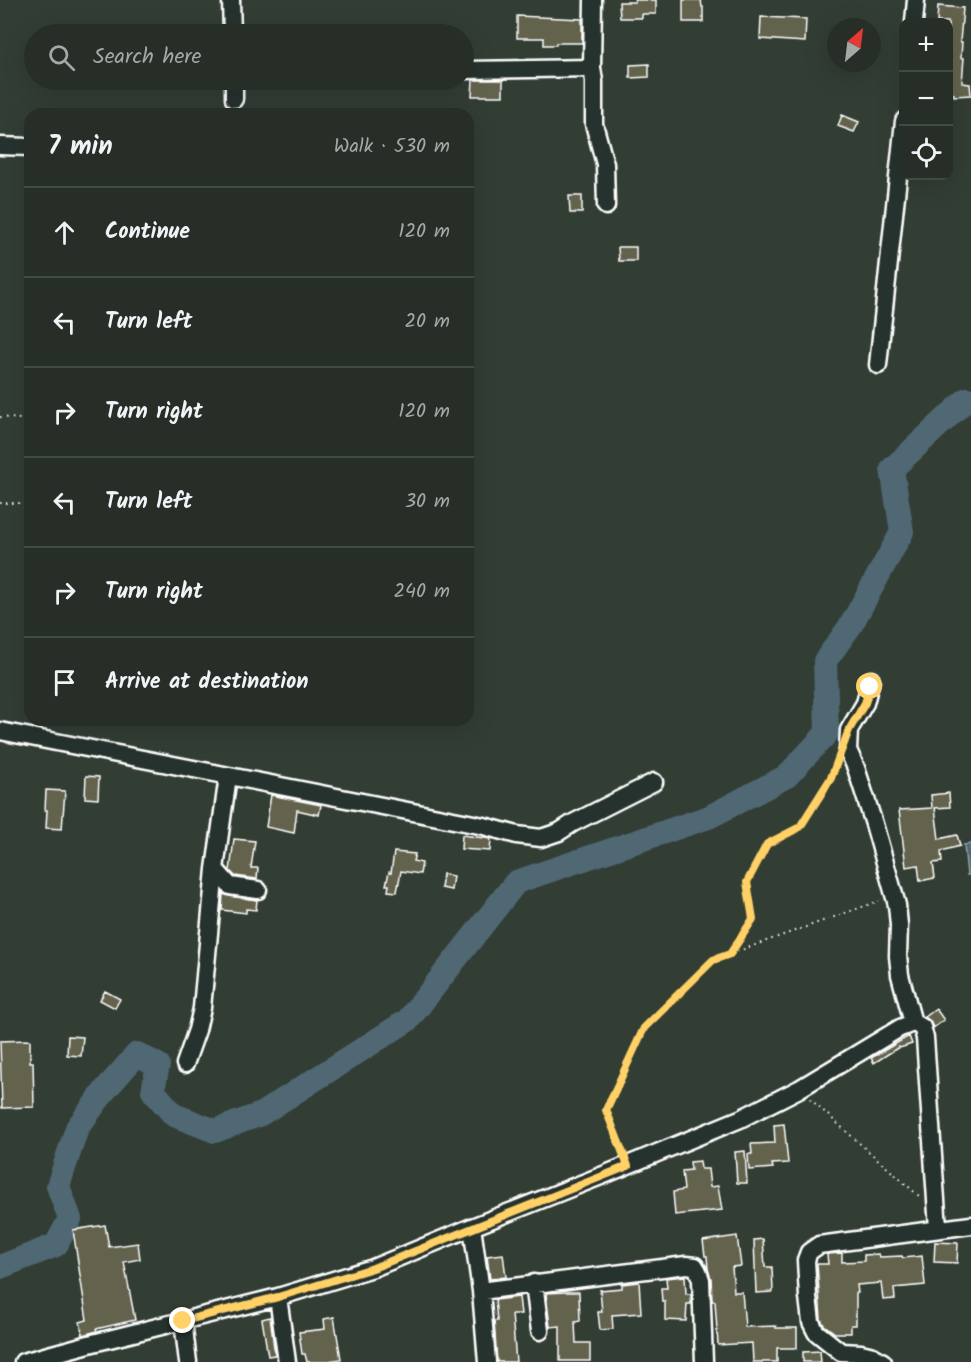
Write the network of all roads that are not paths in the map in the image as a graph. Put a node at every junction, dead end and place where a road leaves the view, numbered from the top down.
1 (231, 0) edge
2 (593, 0) edge
3 (916, 0) edge
4 (914, 18) edge
5 (232, 24) edge
6 (592, 68) junction
7 (474, 70) edge
8 (234, 90) edge
9 (234, 99) dead end
10 (902, 126) edge
11 (0, 146) edge
12 (24, 147) edge
13 (606, 206) dead end
14 (878, 365) dead end
15 (871, 680) dead end
16 (0, 731) edge
17 (228, 776) junction
18 (654, 782) dead end
19 (215, 869) junction
20 (258, 890) dead end
21 (914, 1023) junction
22 (185, 1064) dead end
23 (971, 1225) edge
24 (472, 1227) junction
25 (938, 1229) junction
26 (534, 1283) junction
27 (481, 1290) junction
28 (278, 1297) junction
29 (183, 1321) junction
30 (540, 1331) dead end
31 (842, 1357) edge
32 (23, 1362) edge
33 (188, 1362) edge
34 (287, 1362) edge
35 (487, 1362) edge
36 (704, 1362) edge
37 (883, 1362) edge

1 - 5 street
2 - 6 street
3 - 4 street
6 - 7 street
6 - 13 street
8 - 9 street
10 - 14 street
11 - 12 street
15 - 21 street
16 - 17 street
17 - 18 street
17 - 19 street
19 - 20 street
19 - 22 street
21 - 24 street
21 - 25 street
23 - 25 street
24 - 27 street
24 - 28 street
25 - 31 street
26 - 27 street
26 - 30 street
26 - 36 street
27 - 35 street
28 - 29 street
28 - 34 street
29 - 32 street
29 - 33 street
31 - 37 street

